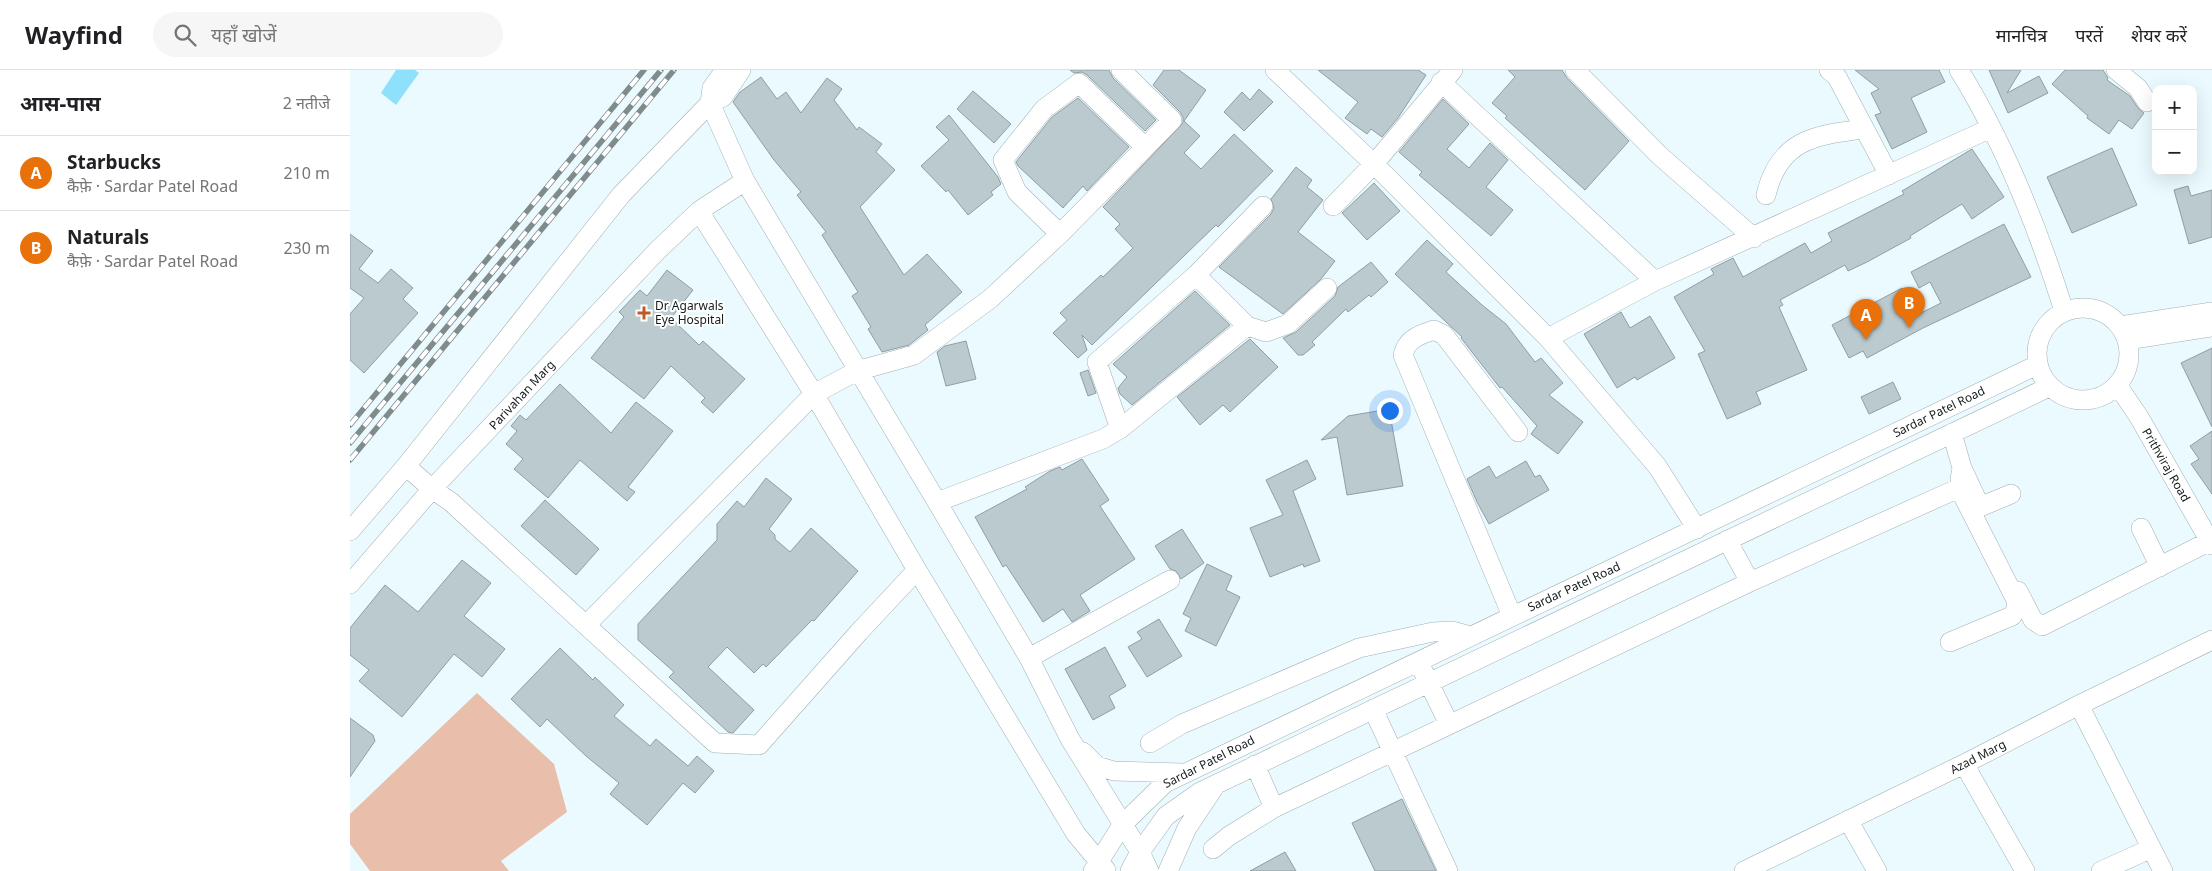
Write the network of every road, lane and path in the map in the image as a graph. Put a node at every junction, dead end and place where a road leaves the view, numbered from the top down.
1 (725, 70) edge
2 (741, 70) edge
3 (1121, 70) edge
4 (1275, 70) edge
5 (1574, 70) edge
6 (1829, 70) edge
7 (2116, 70) edge
8 (1966, 73) edge
9 (1447, 76) edge
10 (2147, 102) dead end
11 (710, 103) junction
12 (1991, 128) junction
13 (1864, 129) junction
14 (1145, 147) junction
15 (1374, 164) junction
16 (1888, 176) junction
17 (745, 181) junction
18 (1766, 195) dead end
19 (1263, 206) dead end
20 (1333, 206) dead end
21 (699, 211) junction
22 (1060, 234) junction
23 (1754, 238) junction
24 (1196, 275) junction
25 (1655, 281) junction
26 (1327, 288) dead end
27 (2064, 311) junction
28 (2212, 312) edge
29 (1247, 326) junction
30 (2212, 327) edge
31 (2124, 333) junction
32 (1548, 338) junction
33 (2037, 365) junction
34 (857, 370) junction
35 (2121, 381) junction
36 (2049, 387) junction
37 (814, 394) junction
38 (1120, 429) junction
39 (1518, 432) dead end
40 (1952, 433) junction
41 (406, 466) junction
42 (1962, 468) junction
43 (1958, 488) junction
44 (432, 490) junction
45 (2011, 494) dead end
46 (937, 502) junction
47 (1980, 507) junction
48 (2141, 528) dead end
49 (1697, 529) junction
50 (350, 531) edge
51 (2211, 538) edge
52 (1727, 540) junction
53 (2160, 567) junction
54 (917, 570) junction
55 (1170, 580) dead end
56 (1750, 582) junction
57 (350, 584) edge
58 (1512, 616) junction
59 (586, 625) junction
60 (1461, 640) junction
61 (2212, 640) edge
62 (1950, 642) dead end
63 (1028, 658) junction
64 (1419, 660) junction
65 (1464, 666) junction
66 (1428, 682) junction
67 (2079, 705) junction
68 (1373, 709) junction
69 (1449, 724) junction
70 (1070, 739) junction
71 (1150, 743) dead end
72 (1391, 752) junction
73 (1964, 764) junction
74 (1255, 765) junction
75 (1184, 773) junction
76 (1217, 783) junction
77 (1274, 808) junction
78 (1848, 820) junction
79 (1122, 825) junction
80 (1213, 849) dead end
81 (2150, 849) junction
82 (1140, 852) junction
83 (1099, 868) edge
84 (1130, 871) edge
85 (1148, 871) edge
86 (1168, 871) edge
87 (1448, 871) edge
88 (1744, 871) edge
89 (1877, 871) edge
90 (2025, 871) edge
91 (2102, 871) edge
92 (2163, 871) edge

1 - 11 street
2 - 11 street
3 - 14 street
4 - 15 street
5 - 23 street
6 - 13 street
7 - 10 street
8 - 12 street
9 - 15 street
9 - 25 street
11 - 17 street
11 - 41 street
12 - 16 street
12 - 27 street
13 - 16 street
13 - 18 street
14 - 22 street
14 - 22 street
15 - 20 street
15 - 32 street
16 - 23 street
17 - 21 street, Parivahan Marg
17 - 34 street
19 - 24 street
21 - 37 street
21 - 44 street, Parivahan Marg
22 - 34 street
23 - 25 street
24 - 29 street
24 - 38 street
25 - 32 street
26 - 29 street
27 - 31 street
27 - 33 street
28 - 31 street
29 - 38 street
30 - 31 street
31 - 35 street
32 - 49 street
33 - 36 street
33 - 49 street, Sardar Patel Road
34 - 37 street
34 - 46 street
35 - 36 street
35 - 51 street, Prithviraj Road
36 - 40 street, Sardar Patel Road
37 - 54 street
37 - 59 street
38 - 46 street
39 - 58 street
40 - 42 street
40 - 52 street, Sardar Patel Road
41 - 44 street
41 - 50 street
42 - 43 street
42 - 47 street
43 - 56 street
43 - 62 street
44 - 57 street, Parivahan Marg
44 - 59 street
45 - 47 street
46 - 63 street
47 - 53 street
48 - 53 street
49 - 58 street, Sardar Patel Road
51 - 53 street
52 - 56 street
52 - 65 street, Sardar Patel Road
54 - 59 street
54 - 83 street
55 - 63 street
56 - 69 street
58 - 60 street, Sardar Patel Road
60 - 64 street, Sardar Patel Road
60 - 65 street
60 - 71 street
61 - 67 street, Azad Marg
63 - 70 street
64 - 66 street
64 - 75 street, Sardar Patel Road
65 - 66 street, Sardar Patel Road
66 - 68 street, Sardar Patel Road
66 - 69 street
67 - 73 street, Azad Marg
67 - 81 street
68 - 72 street
68 - 74 street, Sardar Patel Road
69 - 72 street
70 - 75 street
70 - 79 street
72 - 77 street
72 - 87 street
73 - 78 street, Azad Marg
73 - 90 street
74 - 76 street, Sardar Patel Road
74 - 77 street
75 - 79 street, Sardar Patel Road
76 - 82 street, Sardar Patel Road
76 - 86 street
77 - 80 street
78 - 88 street, Azad Marg
78 - 89 street
79 - 82 street
79 - 83 street, Sardar Patel Road
81 - 91 street
81 - 92 street
82 - 84 street, Sardar Patel Road
82 - 85 street

